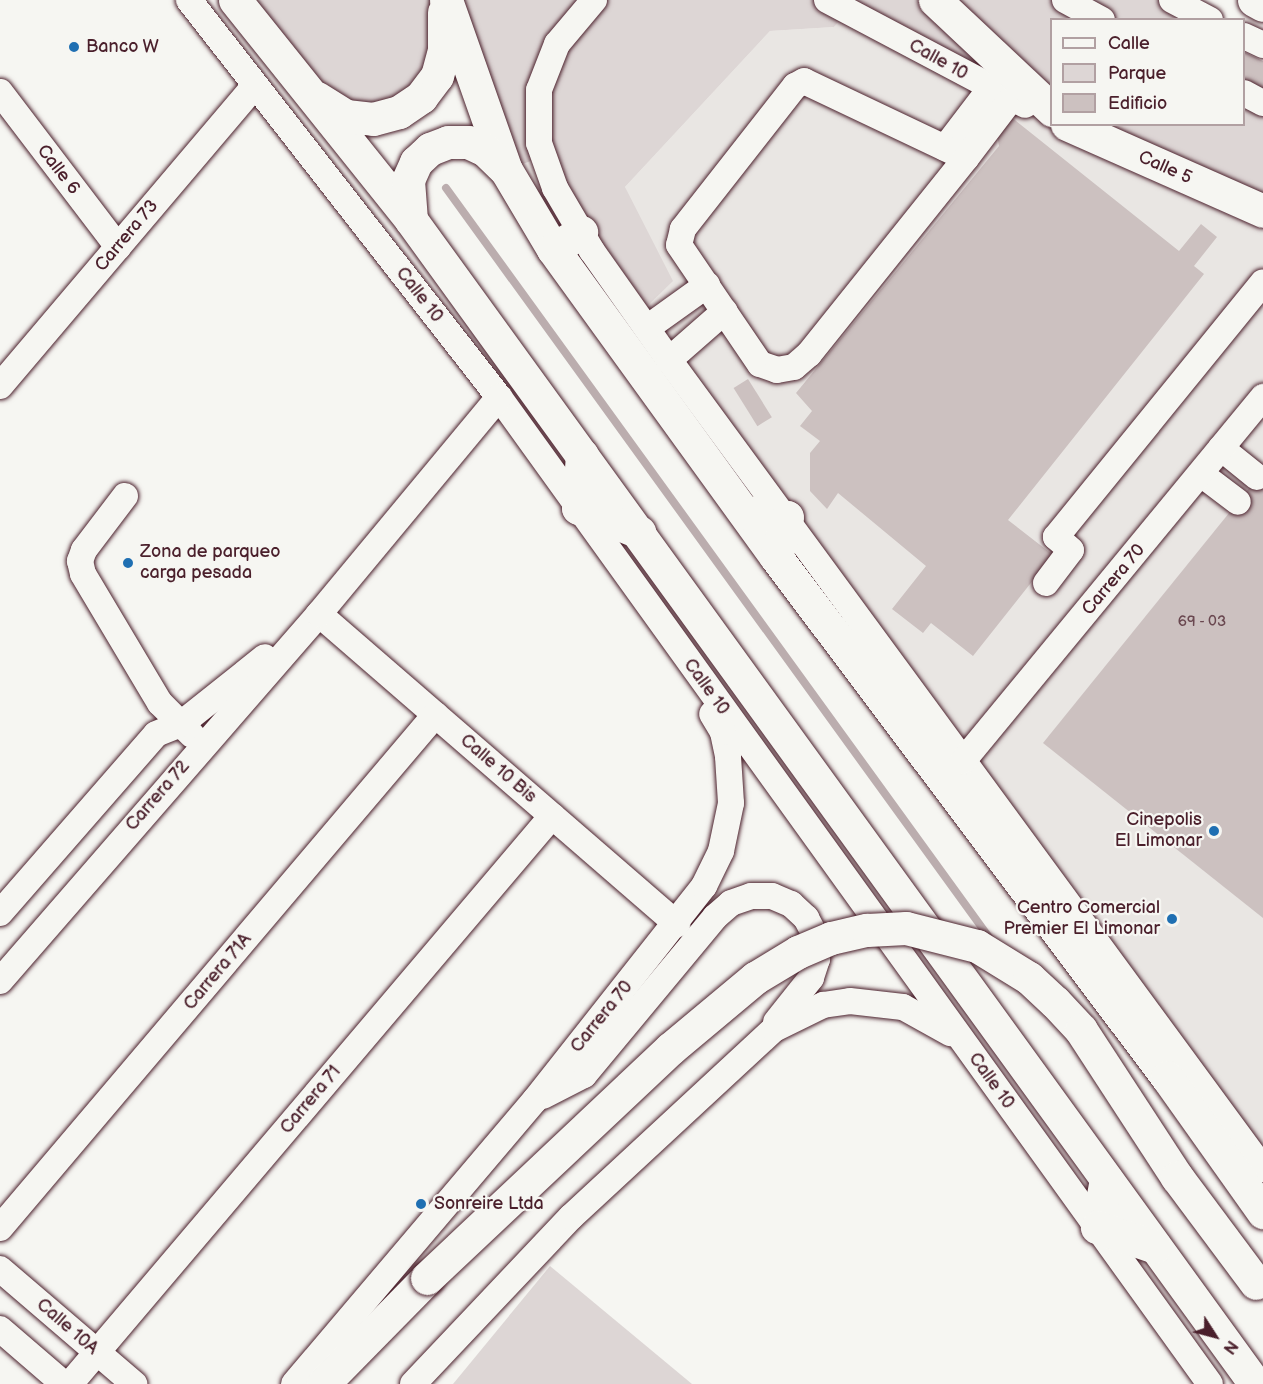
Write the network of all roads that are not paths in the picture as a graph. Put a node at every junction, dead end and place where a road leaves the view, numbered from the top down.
1 (189, 0) edge
2 (235, 0) edge
3 (445, 0) edge
4 (594, 0) edge
5 (827, 0) edge
6 (935, 0) edge
7 (1065, 0) edge
8 (1172, 0) edge
9 (1254, 0) edge
10 (1263, 5) edge
11 (1098, 18) edge
12 (1206, 18) edge
13 (1245, 36) edge
14 (1263, 45) edge
15 (284, 66) junction
16 (254, 86) junction
17 (1000, 94) junction
18 (1245, 94) edge
19 (1263, 103) edge
20 (3, 107) edge
21 (1050, 108) edge
22 (1050, 116) edge
23 (1072, 126) edge
24 (956, 153) junction
25 (506, 170) junction
26 (1263, 211) edge
27 (411, 220) junction
28 (581, 232) junction
29 (117, 247) junction
30 (553, 249) junction
31 (1263, 282) edge
32 (707, 285) junction
33 (725, 311) junction
34 (647, 328) junction
35 (669, 360) junction
36 (0, 386) edge
37 (499, 397) junction
38 (1263, 397) edge
39 (1221, 448) junction
40 (582, 455) junction
41 (1201, 474) junction
42 (1257, 477) dead end
43 (125, 496) dead end
44 (1238, 502) dead end
45 (578, 508) junction
46 (744, 512) junction
47 (787, 517) junction
48 (639, 532) junction
49 (776, 557) junction
50 (1046, 583) dead end
51 (644, 600) junction
52 (319, 614) junction
53 (435, 715) junction
54 (181, 724) junction
55 (203, 745) junction
56 (963, 761) junction
57 (552, 816) junction
58 (0, 913) edge
59 (677, 924) junction
60 (0, 981) edge
61 (754, 1047) junction
62 (976, 1061) junction
63 (1182, 1077) junction
64 (535, 1100) junction
65 (1227, 1118) junction
66 (1220, 1152) junction
67 (1263, 1169) edge
68 (1106, 1179) junction
69 (1263, 1212) edge
70 (1097, 1227) junction
71 (0, 1228) edge
72 (1155, 1247) junction
73 (0, 1269) edge
74 (1260, 1287) edge
75 (0, 1329) edge
76 (97, 1352) junction
77 (64, 1384) edge
78 (70, 1384) edge
79 (134, 1384) edge
80 (294, 1384) edge
81 (322, 1384) edge
82 (413, 1384) edge
83 (1210, 1384) edge
84 (1255, 1384) edge

1 - 16 street, Calle 10
2 - 15 main road, Calle 10
3 - 15 main road
3 - 25 main road
4 - 28 street
5 - 17 street, Calle 10
6 - 21 main road
7 - 11 street
8 - 12 street
9 - 10 main road
13 - 14 street
15 - 27 main road, Calle 10
16 - 29 street, Carrera 73
16 - 37 street, Calle 10
17 - 22 street, Calle 10
17 - 24 street
18 - 19 street
20 - 29 street, Calle 6
23 - 26 main road, Calle 5
24 - 32 street
24 - 33 street
25 - 27 main road
25 - 30 main road
27 - 40 main road, Calle 10
28 - 30 main road
28 - 34 street
29 - 36 street, Carrera 73
30 - 46 main road
31 - 50 street
32 - 33 street
32 - 34 street
33 - 35 street
34 - 35 street
35 - 47 street
37 - 45 street, Calle 10
37 - 52 street, Carrera 72
38 - 39 street, Carrera 70
39 - 41 street, Carrera 70
39 - 42 street
40 - 45 main road
40 - 48 main road, Calle 10
41 - 44 street
41 - 56 street, Carrera 70
43 - 54 street
45 - 48 main road
45 - 51 street, Calle 10
46 - 47 main road
46 - 49 main road
47 - 49 main road
47 - 56 street
48 - 68 main road, Calle 10
49 - 63 main road
51 - 59 street, Carrera 70
51 - 62 street, Calle 10
52 - 53 street, Calle 10 Bis
52 - 54 street, Carrera 72
52 - 55 street, Carrera 72
53 - 57 street, Calle 10 Bis
53 - 71 street, Carrera 71A
54 - 55 street
54 - 58 street, Carrera 72
55 - 60 street, Carrera 72
56 - 63 street
57 - 59 street, Calle 10 Bis
57 - 76 street, Carrera 71
59 - 64 street, Carrera 70
61 - 62 street
61 - 64 street
61 - 82 street
62 - 70 street, Calle 10
63 - 65 street
63 - 66 main road
64 - 80 street, Carrera 70
65 - 66 main road
65 - 67 street
66 - 69 main road
68 - 70 main road
68 - 72 main road, Calle 10
70 - 72 main road
70 - 83 street, Calle 10
72 - 84 main road, Calle 10
73 - 76 street, Calle 10A
74 - 81 main road, bridge
75 - 77 street
76 - 78 street, Carrera 71
76 - 79 street, Calle 10A

